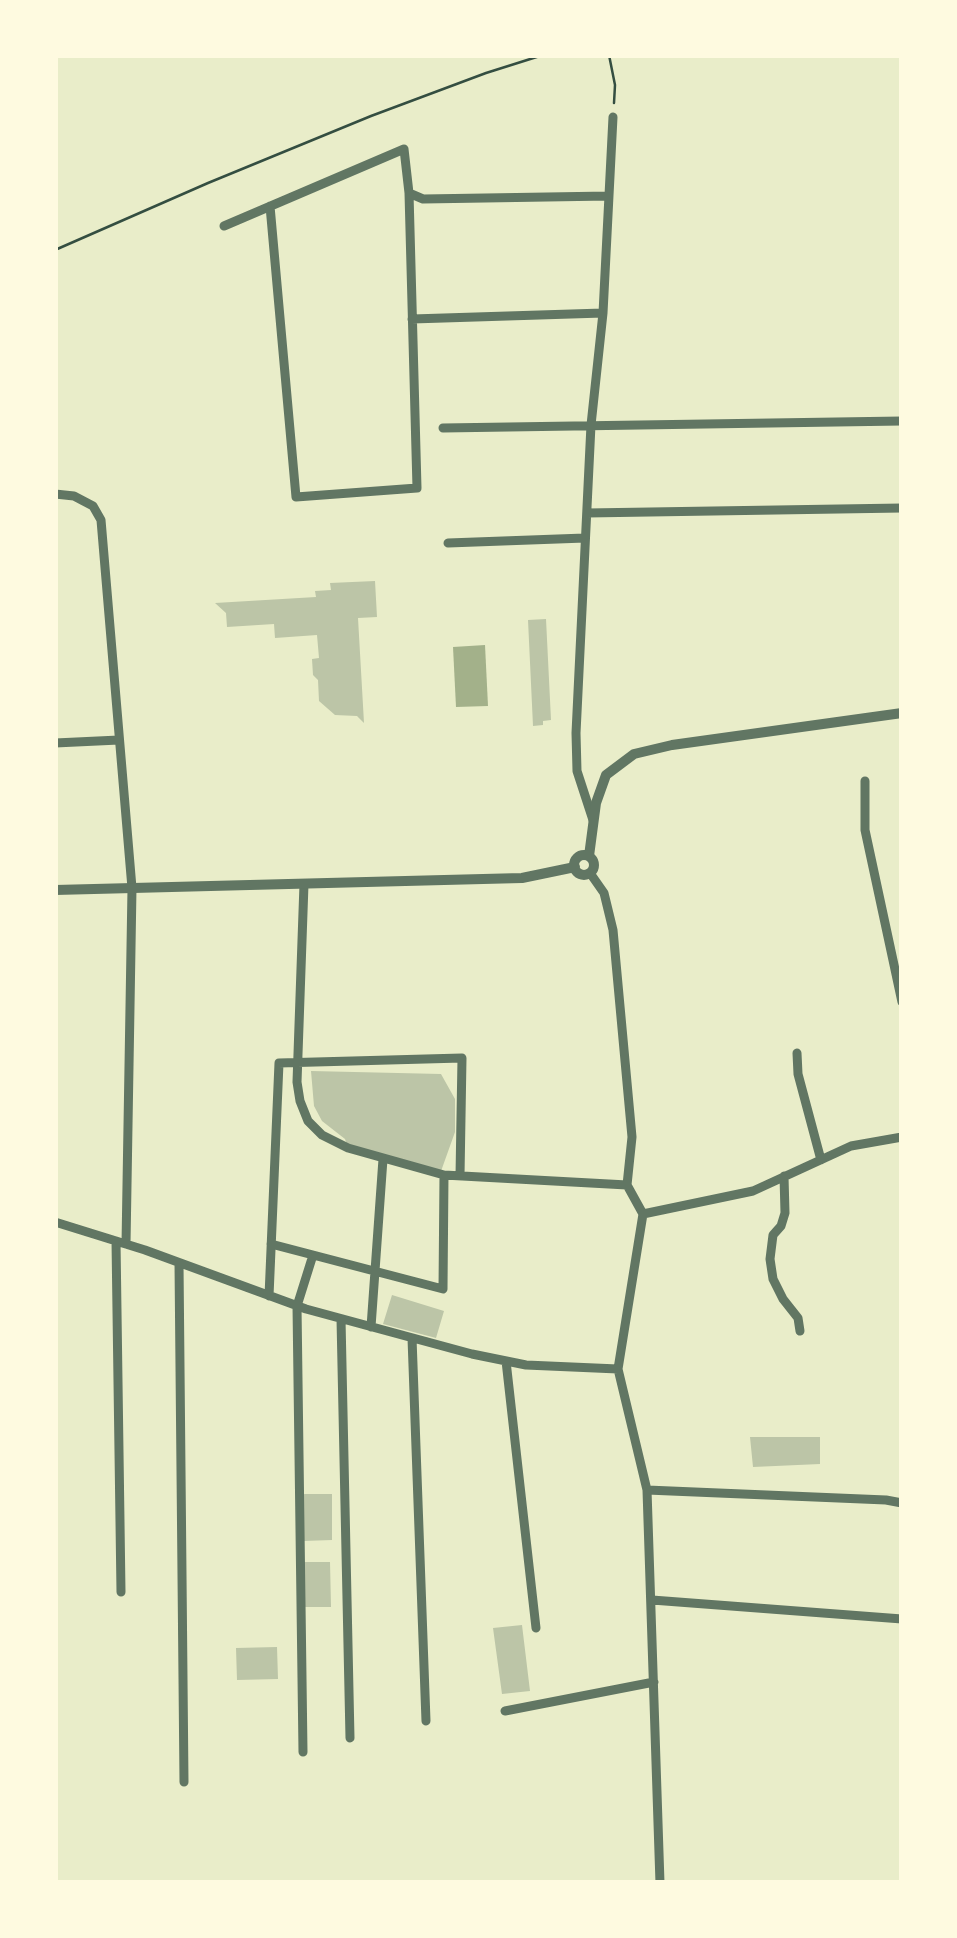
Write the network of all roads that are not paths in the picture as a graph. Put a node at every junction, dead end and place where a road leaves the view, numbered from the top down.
1 (614, 117) road end
2 (408, 193) junction
3 (609, 196) junction
4 (270, 206) junction
5 (224, 226) dead end
6 (603, 313) junction
7 (412, 319) junction
8 (902, 421) edge
9 (591, 425) junction
10 (442, 428) dead end
11 (55, 494) edge
12 (902, 508) edge
13 (587, 513) junction
14 (585, 538) junction
15 (448, 543) dead end
16 (902, 713) edge
17 (119, 740) junction
18 (55, 743) edge
19 (865, 781) dead end
20 (594, 822) junction
21 (589, 856) junction
22 (575, 868) junction
23 (590, 873) junction
24 (304, 884) junction
25 (132, 888) junction
26 (55, 890) edge
27 (902, 1002) edge
28 (797, 1053) dead end
29 (298, 1062) junction
30 (902, 1137) edge
31 (383, 1159) junction
32 (821, 1160) junction
33 (444, 1175) junction
34 (460, 1176) junction
35 (784, 1176) junction
36 (627, 1185) junction
37 (643, 1214) junction
38 (55, 1222) edge
39 (121, 1243) junction
40 (271, 1244) junction
41 (313, 1255) junction
42 (178, 1263) junction
43 (375, 1272) junction
44 (269, 1296) junction
45 (297, 1306) junction
46 (341, 1319) junction
47 (371, 1327) junction
48 (800, 1331) dead end
49 (412, 1338) junction
50 (506, 1361) junction
51 (618, 1368) junction
52 (647, 1490) junction
53 (902, 1502) edge
54 (121, 1592) dead end
55 (652, 1600) junction
56 (902, 1619) edge
57 (536, 1628) dead end
58 (654, 1682) junction
59 (505, 1711) dead end
60 (426, 1721) dead end
61 (350, 1738) dead end
62 (302, 1752) dead end
63 (184, 1782) dead end
64 (660, 1883) edge

1 - 3 street
2 - 3 street
2 - 4 street
2 - 7 street
3 - 6 street
4 - 5 street
4 - 7 street
6 - 7 street
6 - 9 street
8 - 9 street
9 - 10 street
9 - 13 street
11 - 17 street
12 - 13 street
13 - 14 street
14 - 15 street
14 - 20 street
16 - 20 street
17 - 18 street
17 - 25 street
19 - 27 street
20 - 21 street
21 - 22 street
21 - 23 street
22 - 23 street
22 - 24 street
23 - 36 street
24 - 25 street
24 - 29 street
25 - 26 street
25 - 39 street
28 - 32 street
29 - 31 street
29 - 34 street
29 - 40 street
30 - 32 street
31 - 33 street
31 - 43 street
32 - 35 street
33 - 34 street
33 - 43 street
34 - 36 street
35 - 37 street
35 - 48 street
36 - 37 street
37 - 51 street
38 - 39 street
39 - 42 street
39 - 54 street
40 - 41 street
40 - 44 street
41 - 43 street
41 - 45 street
42 - 44 street
42 - 63 street
43 - 47 street
44 - 45 street
45 - 46 street
45 - 62 street
46 - 47 street
46 - 61 street
47 - 49 street
49 - 50 street
49 - 60 street
50 - 51 street
50 - 57 street
51 - 52 street
52 - 53 street
52 - 55 street
55 - 56 street
55 - 58 street
58 - 59 street
58 - 64 street

